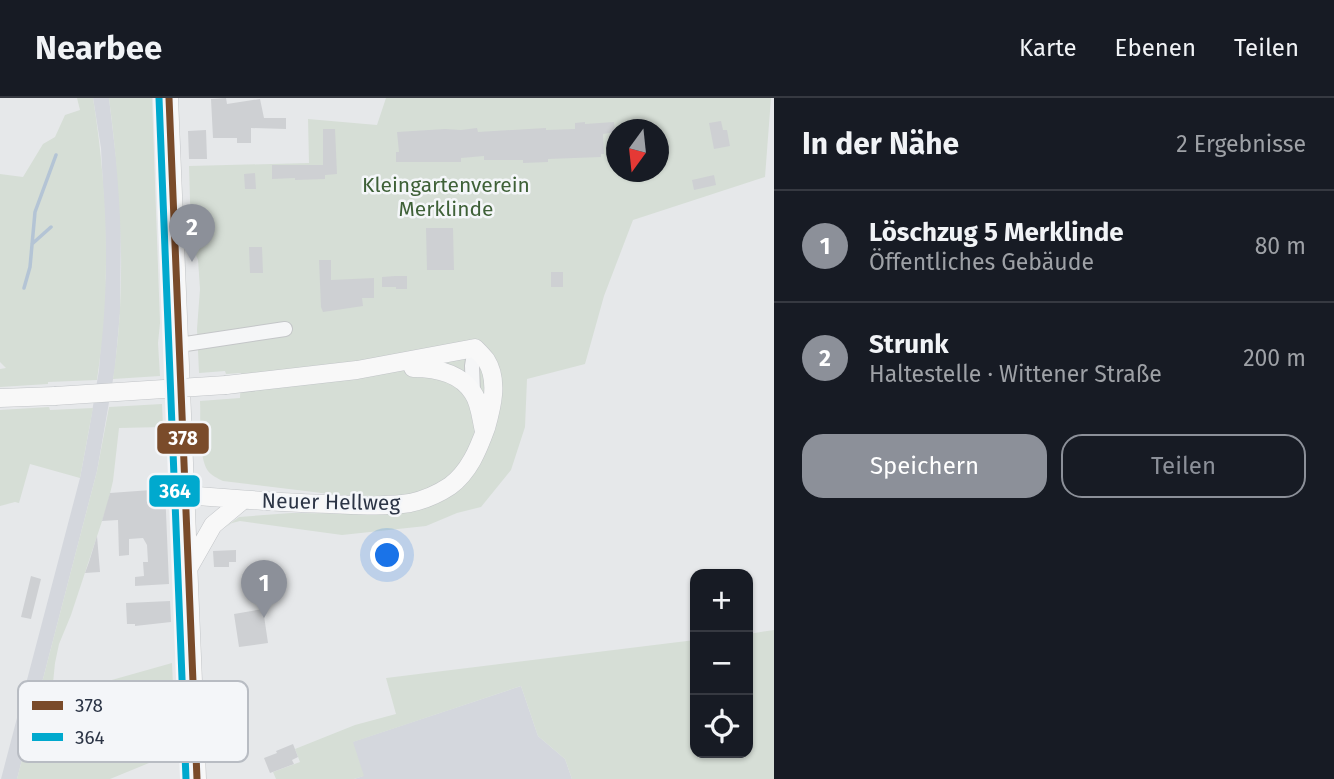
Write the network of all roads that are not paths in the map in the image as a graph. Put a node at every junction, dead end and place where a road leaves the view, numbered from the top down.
1 (169, 98) edge
2 (285, 329) dead end
3 (179, 345) junction
4 (475, 348) junction
5 (357, 370) junction
6 (473, 392) junction
7 (0, 398) edge
8 (484, 432) junction
9 (186, 495) junction
10 (243, 500) junction
11 (188, 569) junction
12 (193, 681) edge

1 - 3 main road
2 - 3 lane
3 - 9 main road
4 - 5 main road
4 - 6 lane
4 - 8 main road, Neuer Hellweg
5 - 6 main road
5 - 7 main road, bridge
6 - 8 main road
8 - 10 main road, Neuer Hellweg
9 - 10 main road, Neuer Hellweg
9 - 11 main road
10 - 11 main road
11 - 12 main road

